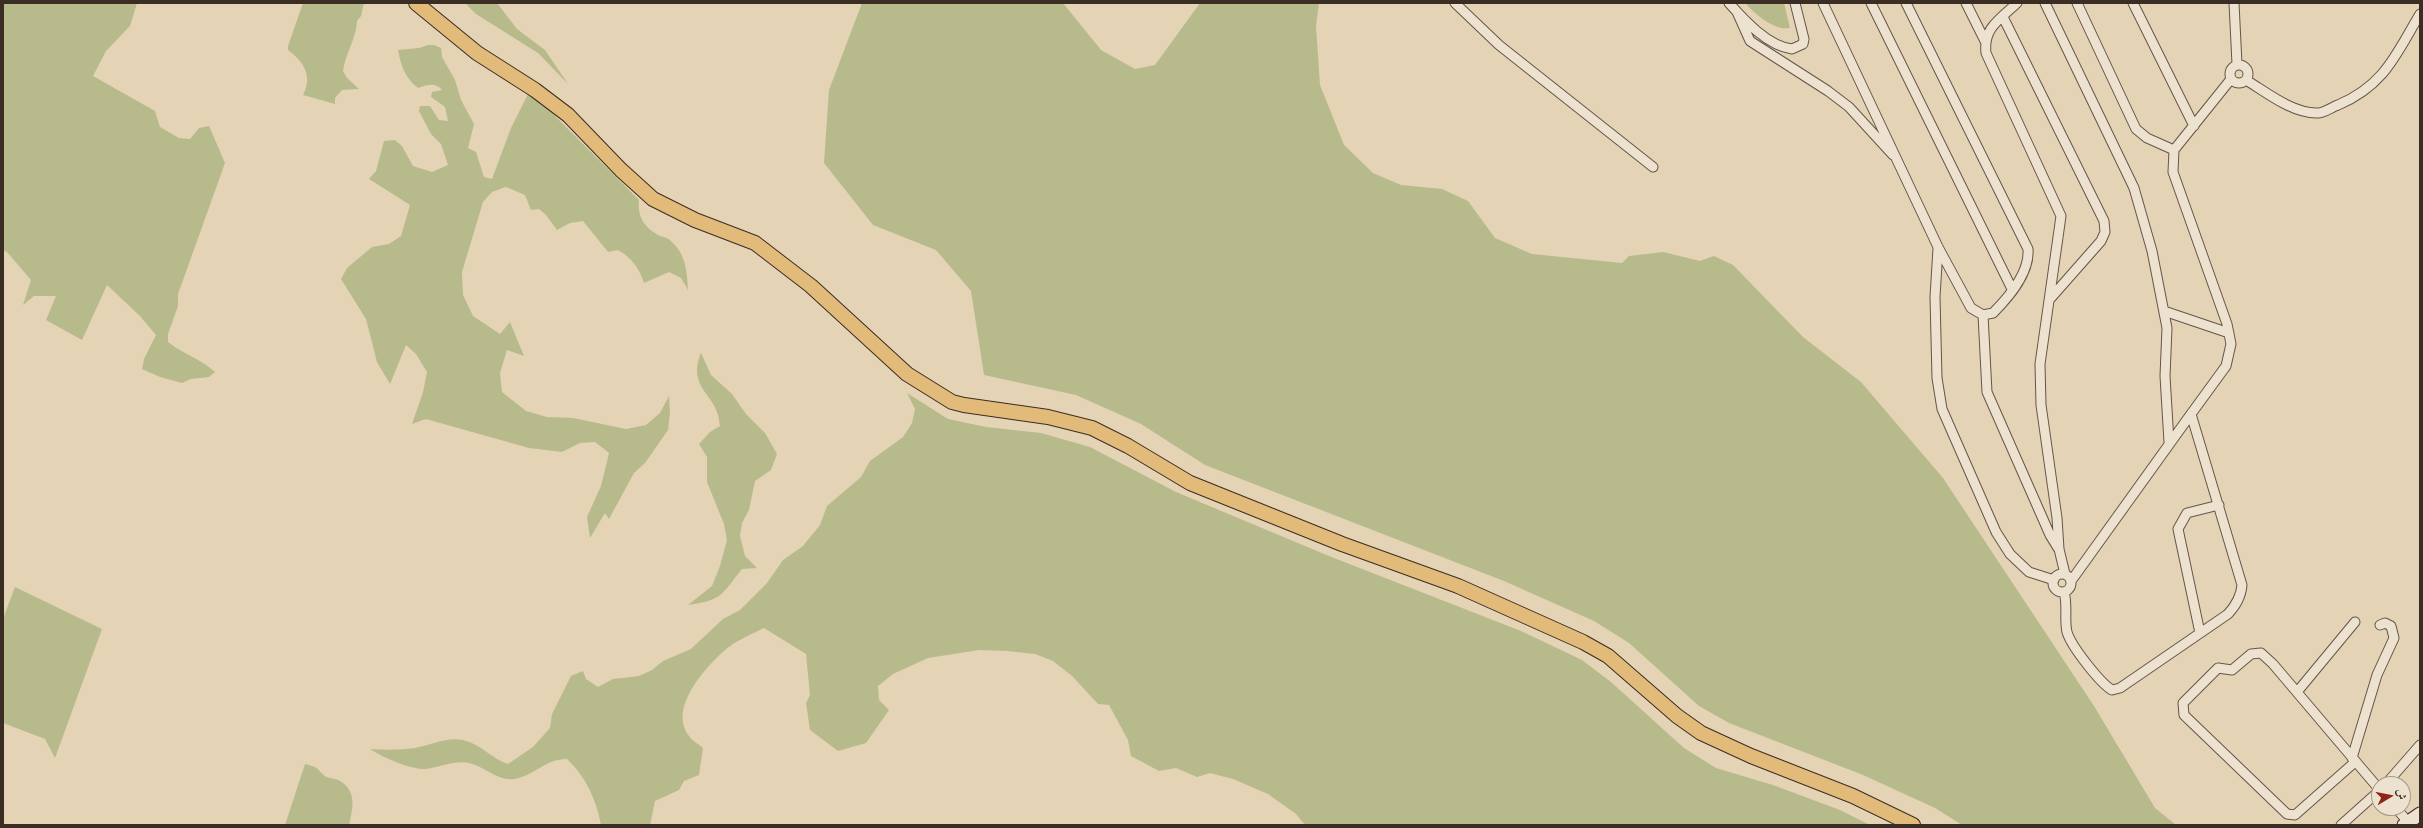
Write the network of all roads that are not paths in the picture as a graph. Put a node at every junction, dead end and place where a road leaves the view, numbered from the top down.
1 (416, 3) edge
2 (1455, 3) edge
3 (1730, 3) edge
4 (1795, 3) edge
5 (1823, 3) edge
6 (1871, 3) edge
7 (1906, 3) edge
8 (1966, 3) edge
9 (2017, 3) edge
10 (2045, 3) edge
11 (2077, 3) edge
12 (2132, 3) edge
13 (2234, 3) edge
14 (1737, 12) junction
15 (2420, 14) edge
16 (2003, 17) junction
17 (1984, 41) junction
18 (2237, 64) junction
19 (2230, 79) junction
20 (2246, 80) junction
21 (2194, 126) junction
22 (2174, 150) junction
23 (1897, 158) junction
24 (1653, 167) dead end
25 (1938, 247) junction
26 (2012, 289) junction
27 (2049, 300) junction
28 (2164, 311) junction
29 (1983, 315) junction
30 (2229, 333) junction
31 (2191, 414) junction
32 (2169, 442) junction
33 (2219, 505) junction
34 (2059, 549) junction
35 (2068, 578) junction
36 (2054, 580) junction
37 (2064, 592) junction
38 (2355, 622) dead end
39 (2380, 625) dead end
40 (2200, 633) junction
41 (2297, 692) junction
42 (2420, 746) edge
43 (2354, 760) junction
44 (2393, 776) edge
45 (2371, 780) edge
46 (2371, 797) edge
47 (2420, 814) edge
48 (2406, 824) edge
49 (1913, 825) edge
50 (2341, 825) edge

1 - 49 main road
2 - 24 street
3 - 14 street
4 - 14 street
5 - 23 street
6 - 26 street
7 - 26 street
8 - 17 street
9 - 16 street
10 - 28 street
11 - 22 street
12 - 21 street
13 - 18 street
14 - 23 street
15 - 20 street
16 - 17 street
16 - 27 street
17 - 27 street
18 - 19 street
18 - 20 street
19 - 20 street
19 - 21 street
21 - 22 street
22 - 30 street
23 - 25 street
25 - 29 street
25 - 36 street
26 - 29 street
27 - 34 street
28 - 30 street
28 - 32 street
29 - 34 street
30 - 31 street
31 - 32 street
31 - 33 street
32 - 35 street
33 - 40 street
33 - 40 street
34 - 35 street
35 - 36 street
35 - 37 street
36 - 37 street
37 - 40 street
38 - 41 street
39 - 43 street
41 - 43 street
41 - 43 street
42 - 44 street
43 - 45 street
46 - 50 street
47 - 48 main road

